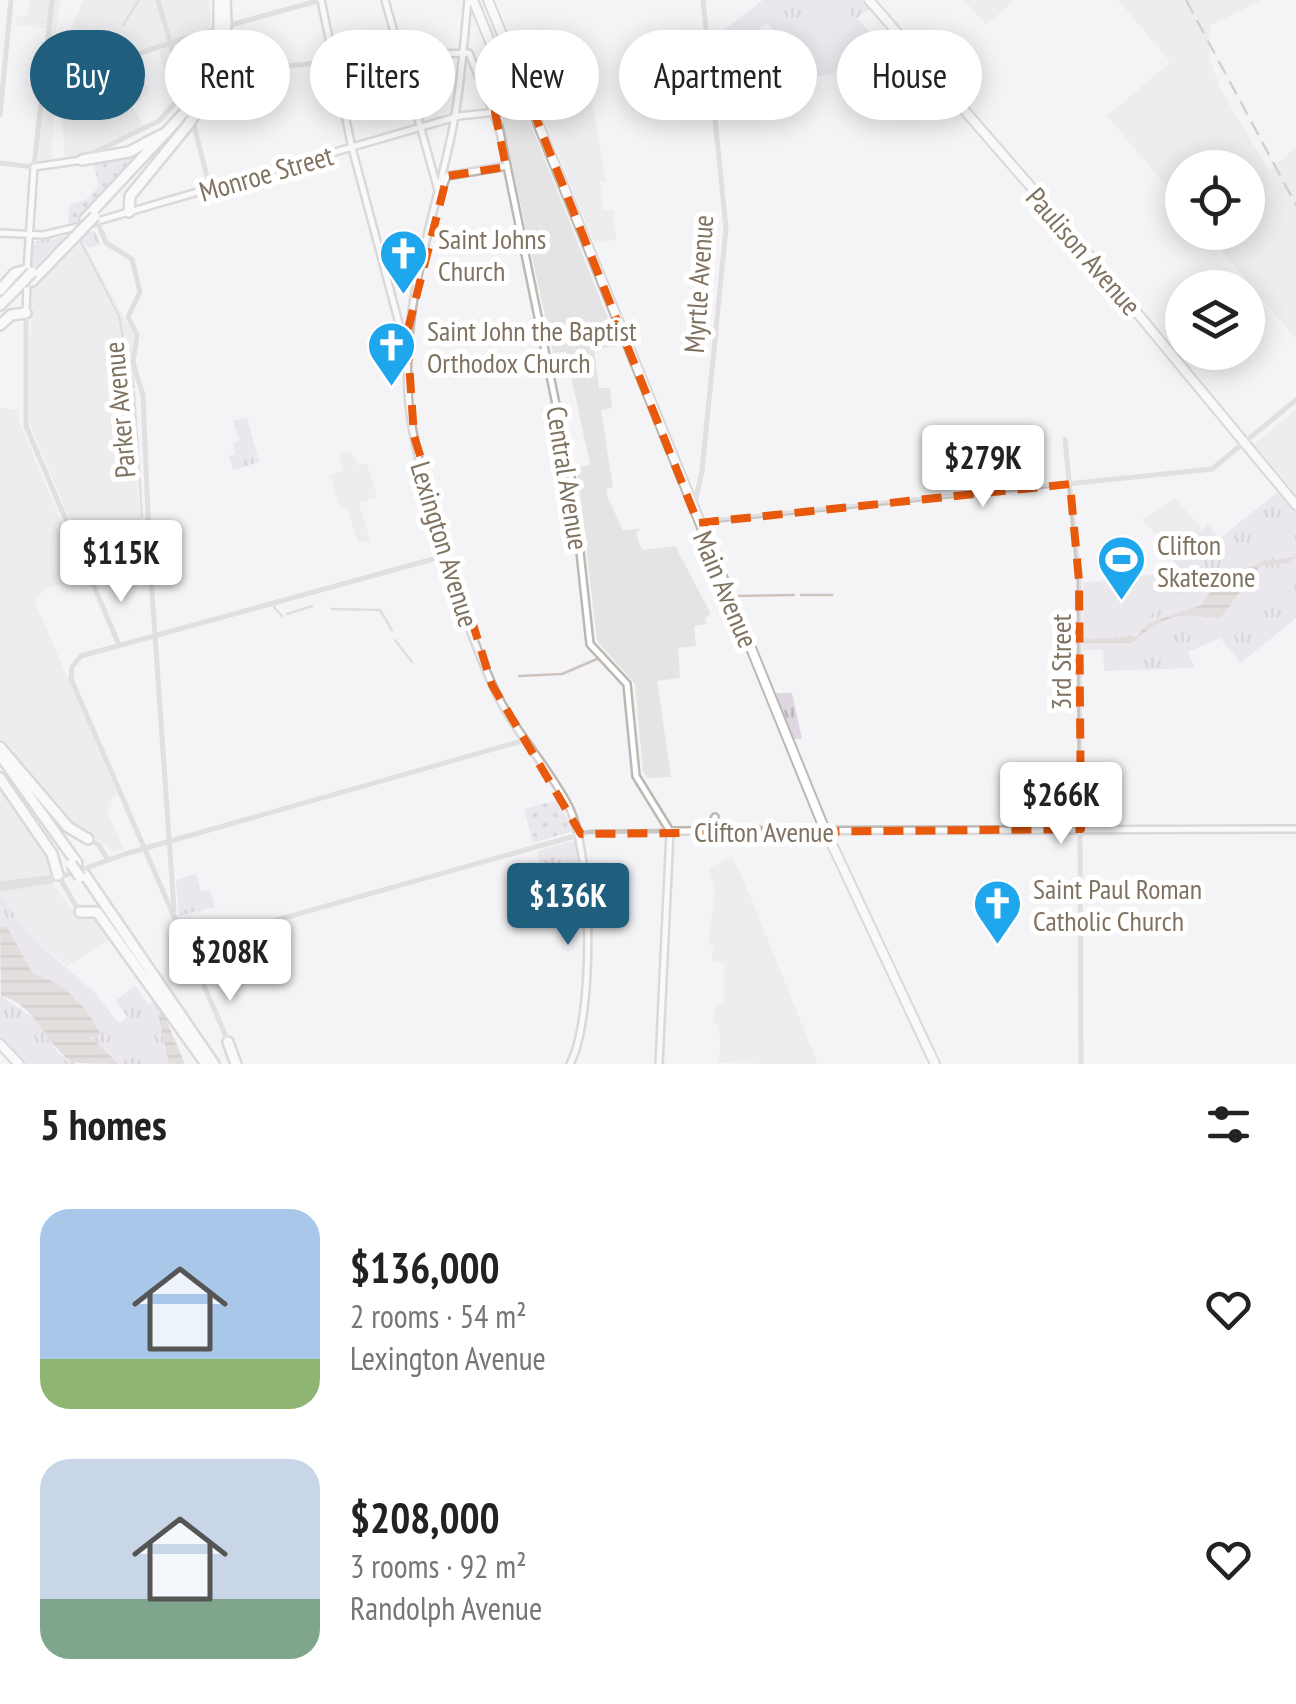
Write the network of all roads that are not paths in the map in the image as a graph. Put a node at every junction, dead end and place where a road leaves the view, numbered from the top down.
1 (11, 0) edge
2 (52, 0) edge
3 (158, 0) edge
4 (222, 0) edge
5 (321, 0) edge
6 (385, 0) edge
7 (470, 0) edge
8 (703, 0) edge
9 (869, 0) edge
10 (491, 2) edge
11 (49, 30) edge
12 (166, 30) edge
13 (217, 30) edge
14 (222, 30) edge
15 (327, 30) edge
16 (393, 30) edge
17 (484, 30) edge
18 (502, 30) edge
19 (466, 52) junction
20 (455, 53) edge
21 (475, 71) edge
22 (455, 112) edge
23 (0, 115) edge
24 (165, 118) edge
25 (40, 120) edge
26 (174, 120) edge
27 (179, 120) edge
28 (183, 120) edge
29 (198, 120) edge
30 (346, 120) edge
31 (418, 120) edge
32 (448, 120) edge
33 (454, 120) edge
34 (497, 120) edge
35 (537, 120) edge
36 (421, 130) junction
37 (450, 144) junction
38 (352, 148) junction
39 (82, 160) junction
40 (0, 163) edge
41 (507, 166) junction
42 (34, 167) junction
43 (460, 172) junction
44 (210, 188) junction
45 (438, 193) junction
46 (129, 212) junction
47 (92, 218) junction
48 (0, 233) edge
49 (28, 236) junction
50 (27, 280) junction
51 (0, 290) edge
52 (0, 305) edge
53 (0, 313) edge
54 (26, 314) junction
55 (0, 326) edge
56 (406, 350) junction
57 (1296, 400) edge
58 (1065, 440) dead end
59 (1244, 442) junction
60 (1070, 484) junction
61 (1296, 506) edge
62 (693, 510) junction
63 (698, 522) junction
64 (448, 554) junction
65 (154, 636) junction
66 (119, 645) junction
67 (525, 740) junction
68 (0, 747) edge
69 (0, 755) edge
70 (0, 764) edge
71 (0, 778) edge
72 (715, 817) dead end
73 (1081, 829) junction
74 (1296, 829) edge
75 (826, 830) junction
76 (670, 831) junction
77 (708, 831) junction
78 (581, 834) junction
79 (88, 839) joint
80 (170, 842) junction
81 (145, 848) junction
82 (108, 860) junction
83 (74, 864) junction
84 (56, 876) junction
85 (0, 886) edge
86 (80, 912) joint
87 (174, 917) junction
88 (188, 945) junction
89 (228, 1042) joint
90 (0, 1044) edge
91 (19, 1064) edge
92 (209, 1064) edge
93 (238, 1064) edge
94 (570, 1064) edge
95 (659, 1064) edge
96 (935, 1064) edge
97 (1082, 1064) edge

1 - 23 street
2 - 11 street
3 - 12 street
4 - 14 highway
5 - 13 street
5 - 15 main road
6 - 16 main road
7 - 17 main road, Main Avenue
7 - 19 main road, Lexington Avenue
8 - 62 street, Myrtle Avenue
9 - 59 main road, Paulison Avenue
10 - 18 main road, Main Avenue
19 - 20 main road
19 - 21 main road, Central Avenue
19 - 22 main road, Lexington Avenue
24 - 39 street
25 - 42 street
26 - 39 highway
27 - 47 highway
28 - 46 highway
29 - 44 street
30 - 38 main road
31 - 36 main road
32 - 36 main road, Monroe Street
33 - 37 main road, Lexington Avenue
34 - 41 main road, Central Avenue
35 - 62 main road, Main Avenue
36 - 38 main road, Monroe Street
36 - 45 main road
37 - 43 main road
37 - 45 main road, Lexington Avenue
38 - 44 main road, Monroe Street
38 - 56 main road
39 - 42 main road
40 - 42 street
41 - 43 main road
41 - 76 main road, Central Avenue
42 - 49 main road
43 - 45 main road
44 - 46 main road, Monroe Street
45 - 56 main road, Lexington Avenue
46 - 47 main road, Monroe Street
47 - 49 main road, Monroe Street
47 - 50 highway, bridge
47 - 65 street, Parker Avenue
48 - 49 main road, Monroe Street
49 - 50 main road
50 - 51 highway
50 - 52 highway
50 - 53 highway
50 - 54 main road
54 - 55 highway
54 - 66 street
56 - 64 main road, Lexington Avenue
57 - 59 street
58 - 60 street, 3rd Street
59 - 60 street
59 - 61 main road, Paulison Avenue
60 - 63 street
60 - 73 street, 3rd Street
62 - 63 main road, Main Avenue
63 - 75 main road, Main Avenue
64 - 65 street
64 - 67 main road, Lexington Avenue
65 - 66 street
65 - 80 street, Parker Avenue
66 - 81 street
67 - 78 main road, Lexington Avenue
67 - 80 street
68 - 79 highway
69 - 83 highway
70 - 83 highway
71 - 84 highway
72 - 77 main road
73 - 74 main road, Clifton Avenue
73 - 75 main road, Clifton Avenue
73 - 97 street, 3rd Street
75 - 77 main road, Clifton Avenue
75 - 96 main road, Main Avenue
76 - 77 main road, Clifton Avenue
76 - 78 street, Clifton Avenue
76 - 95 main road
78 - 88 street, Clifton Avenue
78 - 94 main road, Lexington Avenue
79 - 82 street
80 - 81 street
80 - 87 street, Parker Avenue
81 - 82 street
81 - 87 street
82 - 84 street
83 - 92 highway, bridge
84 - 85 street
84 - 86 street
86 - 92 highway
87 - 88 street
88 - 89 street
89 - 93 highway
90 - 91 main road

